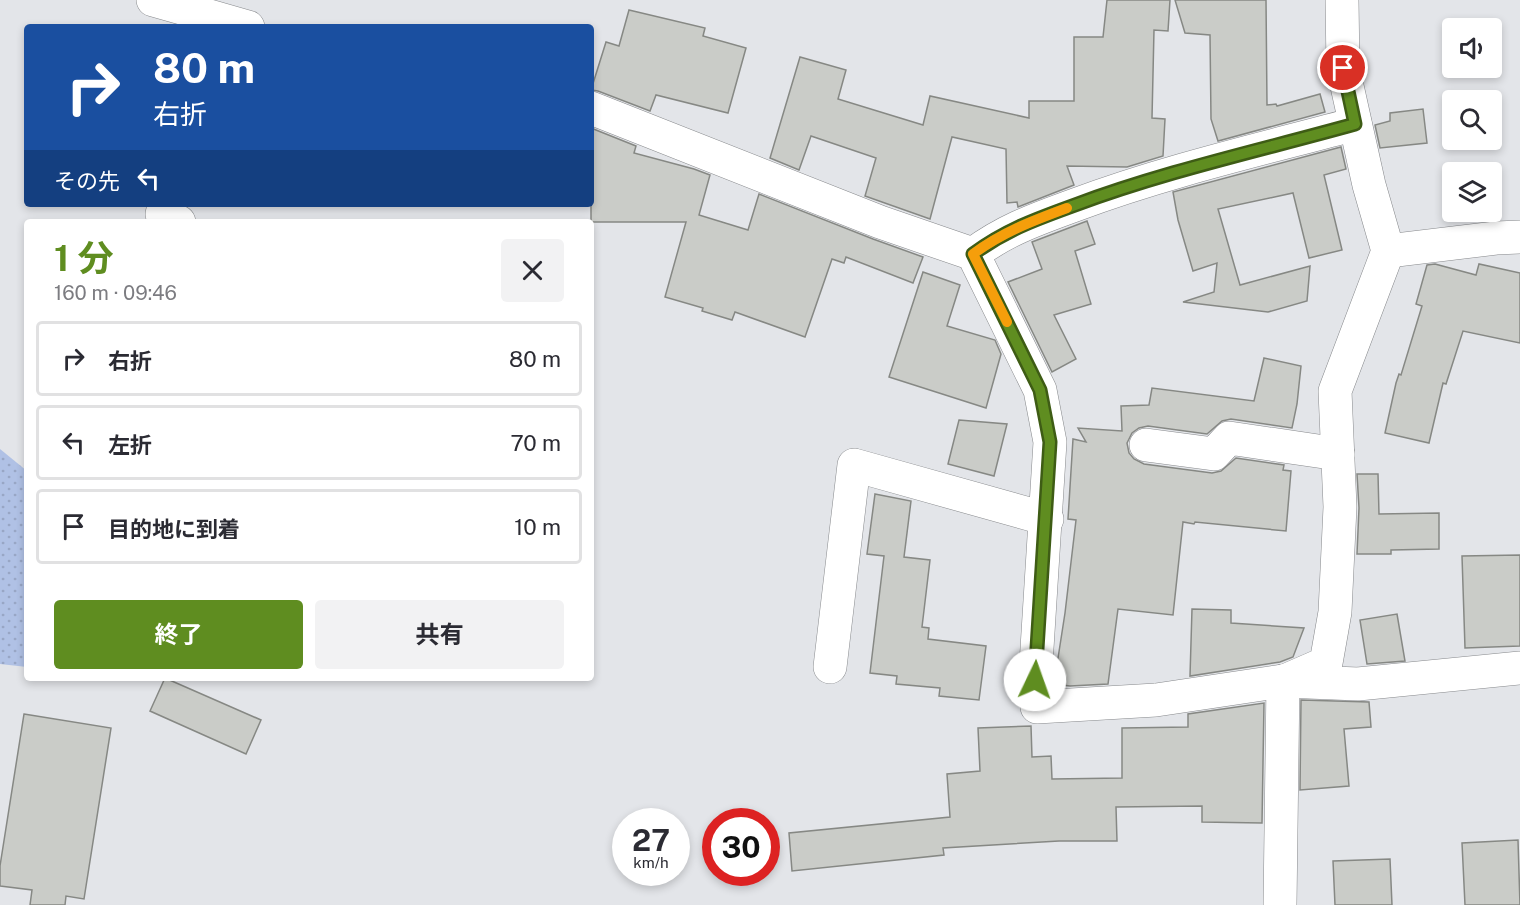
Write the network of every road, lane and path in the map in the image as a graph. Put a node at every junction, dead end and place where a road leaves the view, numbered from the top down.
1 (1342, 0) edge
2 (171, 3) edge
3 (229, 24) edge
4 (594, 109) edge
5 (1355, 124) junction
6 (164, 207) edge
7 (173, 219) edge
8 (1520, 237) edge
9 (1388, 251) junction
10 (973, 254) junction
11 (1146, 445) dead end
12 (1338, 454) junction
13 (1047, 519) junction
14 (830, 666) dead end
15 (1520, 668) edge
16 (1283, 681) junction
17 (1280, 905) edge

1 - 5 street
2 - 3 street
4 - 10 street
5 - 9 street
5 - 10 street
6 - 7 street
8 - 9 street
9 - 12 street
10 - 13 street
11 - 12 street
12 - 16 street
13 - 14 street
13 - 16 street
15 - 16 street
16 - 17 street

